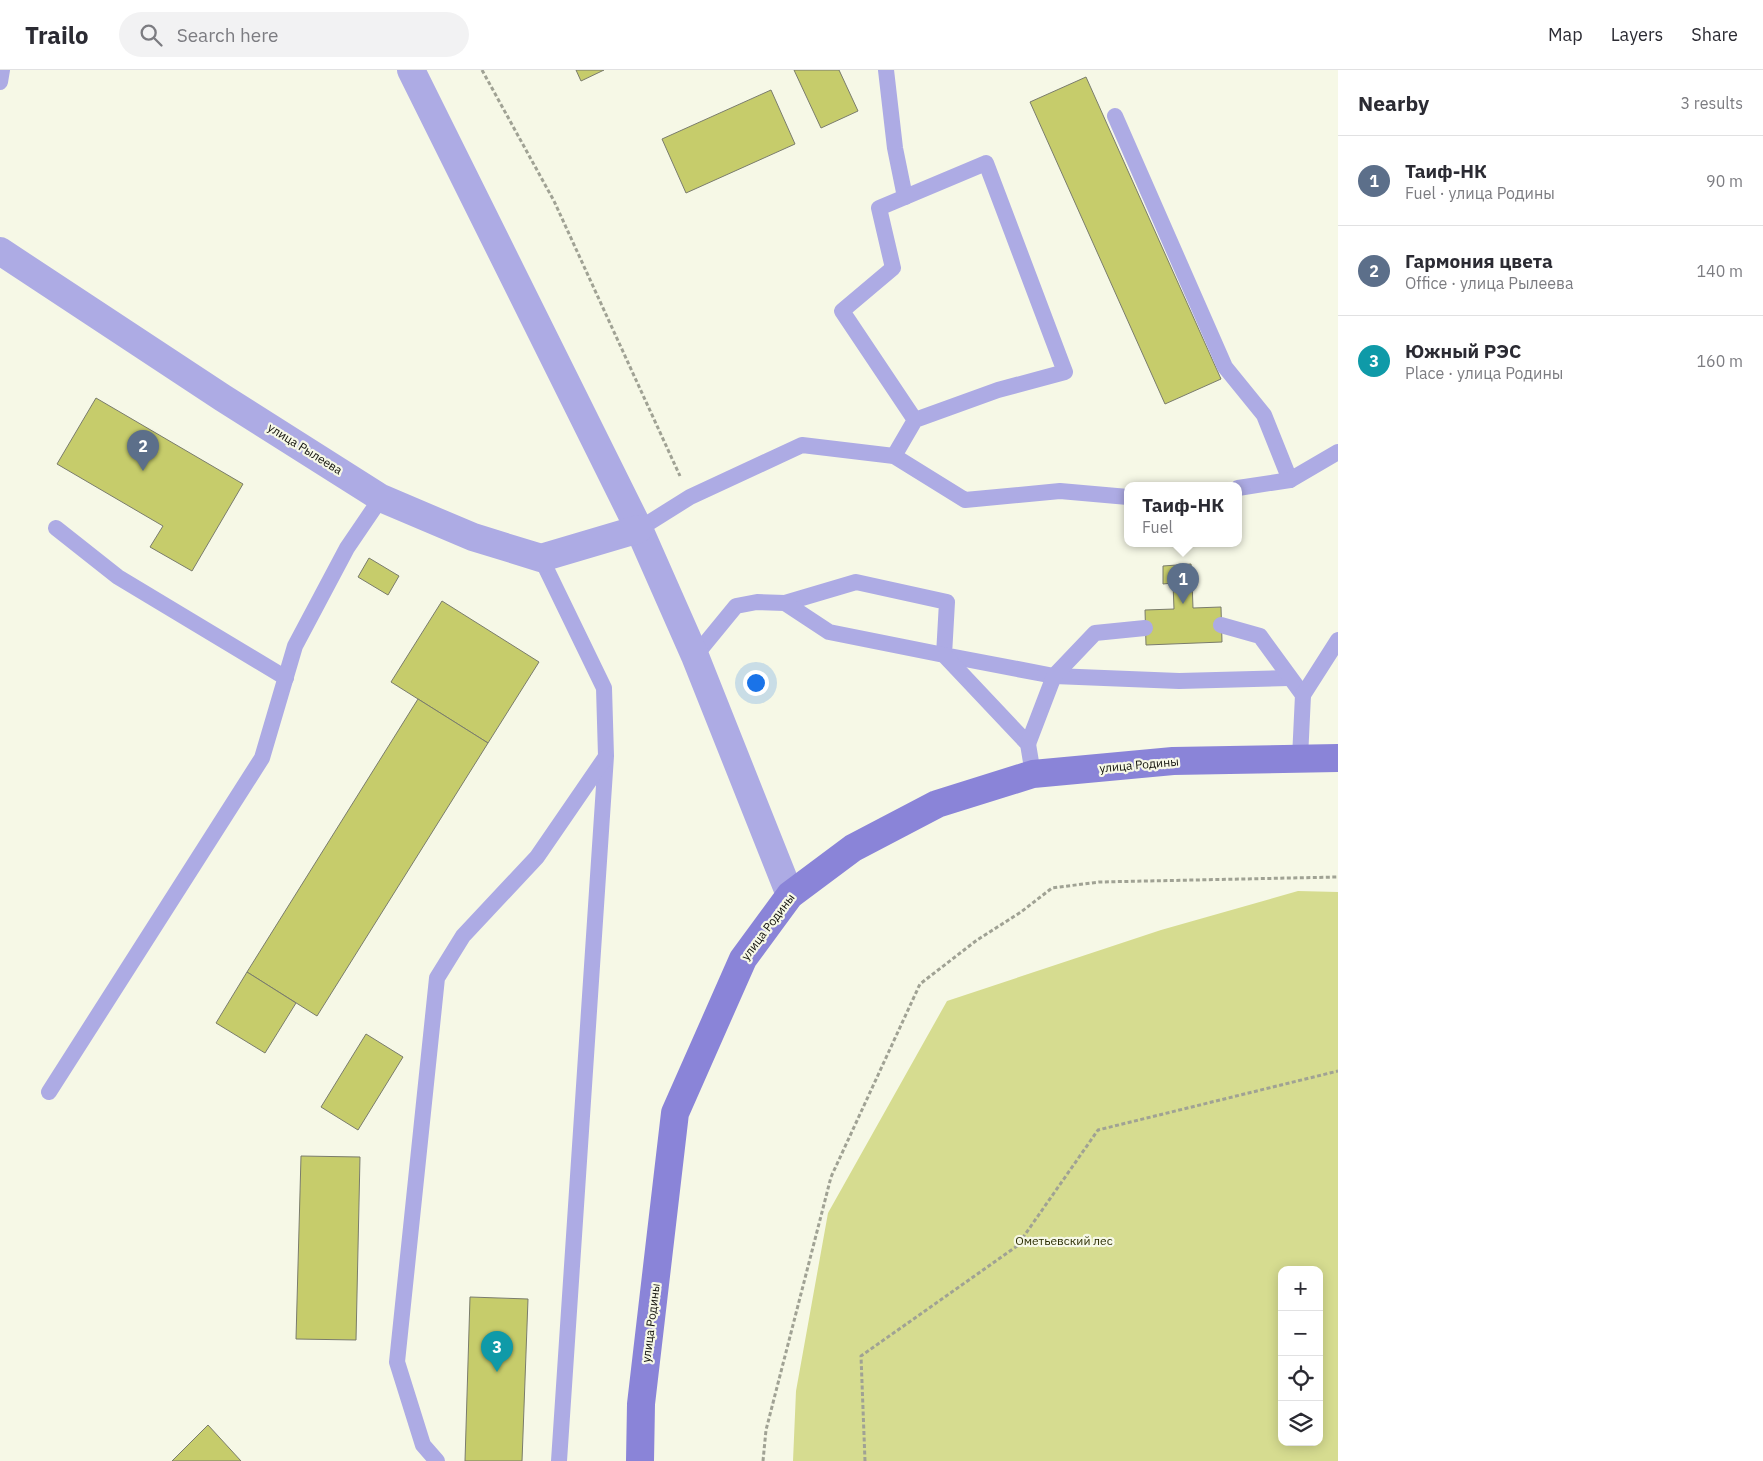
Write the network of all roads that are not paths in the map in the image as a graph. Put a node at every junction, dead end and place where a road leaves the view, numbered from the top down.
1 (2, 70) edge
2 (411, 70) edge
3 (886, 70) edge
4 (0, 82) edge
5 (1115, 116) dead end
6 (905, 197) junction
7 (0, 251) edge
8 (915, 420) junction
9 (1338, 452) edge
10 (894, 456) junction
11 (1290, 480) junction
12 (1242, 487) edge
13 (1124, 497) edge
14 (381, 498) junction
15 (56, 528) dead end
16 (639, 529) junction
17 (541, 558) junction
18 (784, 604) junction
19 (1221, 625) dead end
20 (1145, 628) dead end
21 (1338, 640) edge
22 (944, 655) junction
23 (696, 656) junction
24 (1054, 676) junction
25 (286, 678) junction
26 (1289, 678) junction
27 (1303, 695) junction
28 (1028, 744) junction
29 (606, 756) junction
30 (1300, 758) junction
31 (1338, 758) edge
32 (1033, 774) junction
33 (790, 894) junction
34 (49, 1092) dead end
35 (438, 1461) edge
36 (559, 1461) edge
37 (640, 1461) edge

1 - 4 lane
2 - 16 street
3 - 6 lane
5 - 11 lane
6 - 8 lane
6 - 8 lane
7 - 14 street, улица Рылеева
8 - 10 lane
9 - 11 lane
10 - 13 lane
10 - 16 lane
11 - 12 lane
14 - 17 street, улица Рылеева
14 - 25 lane
15 - 25 lane
16 - 17 street
16 - 23 street
17 - 29 lane
18 - 22 lane
18 - 22 lane
18 - 23 lane
19 - 26 lane
20 - 24 lane
21 - 27 lane
22 - 24 lane
22 - 28 lane
23 - 33 street
24 - 26 lane
24 - 28 lane
25 - 34 lane
26 - 27 lane
27 - 30 lane
28 - 32 lane
29 - 35 lane
29 - 36 lane
30 - 31 street, улица Родины
30 - 32 street, улица Родины
32 - 33 street, улица Родины
33 - 37 street, улица Родины

